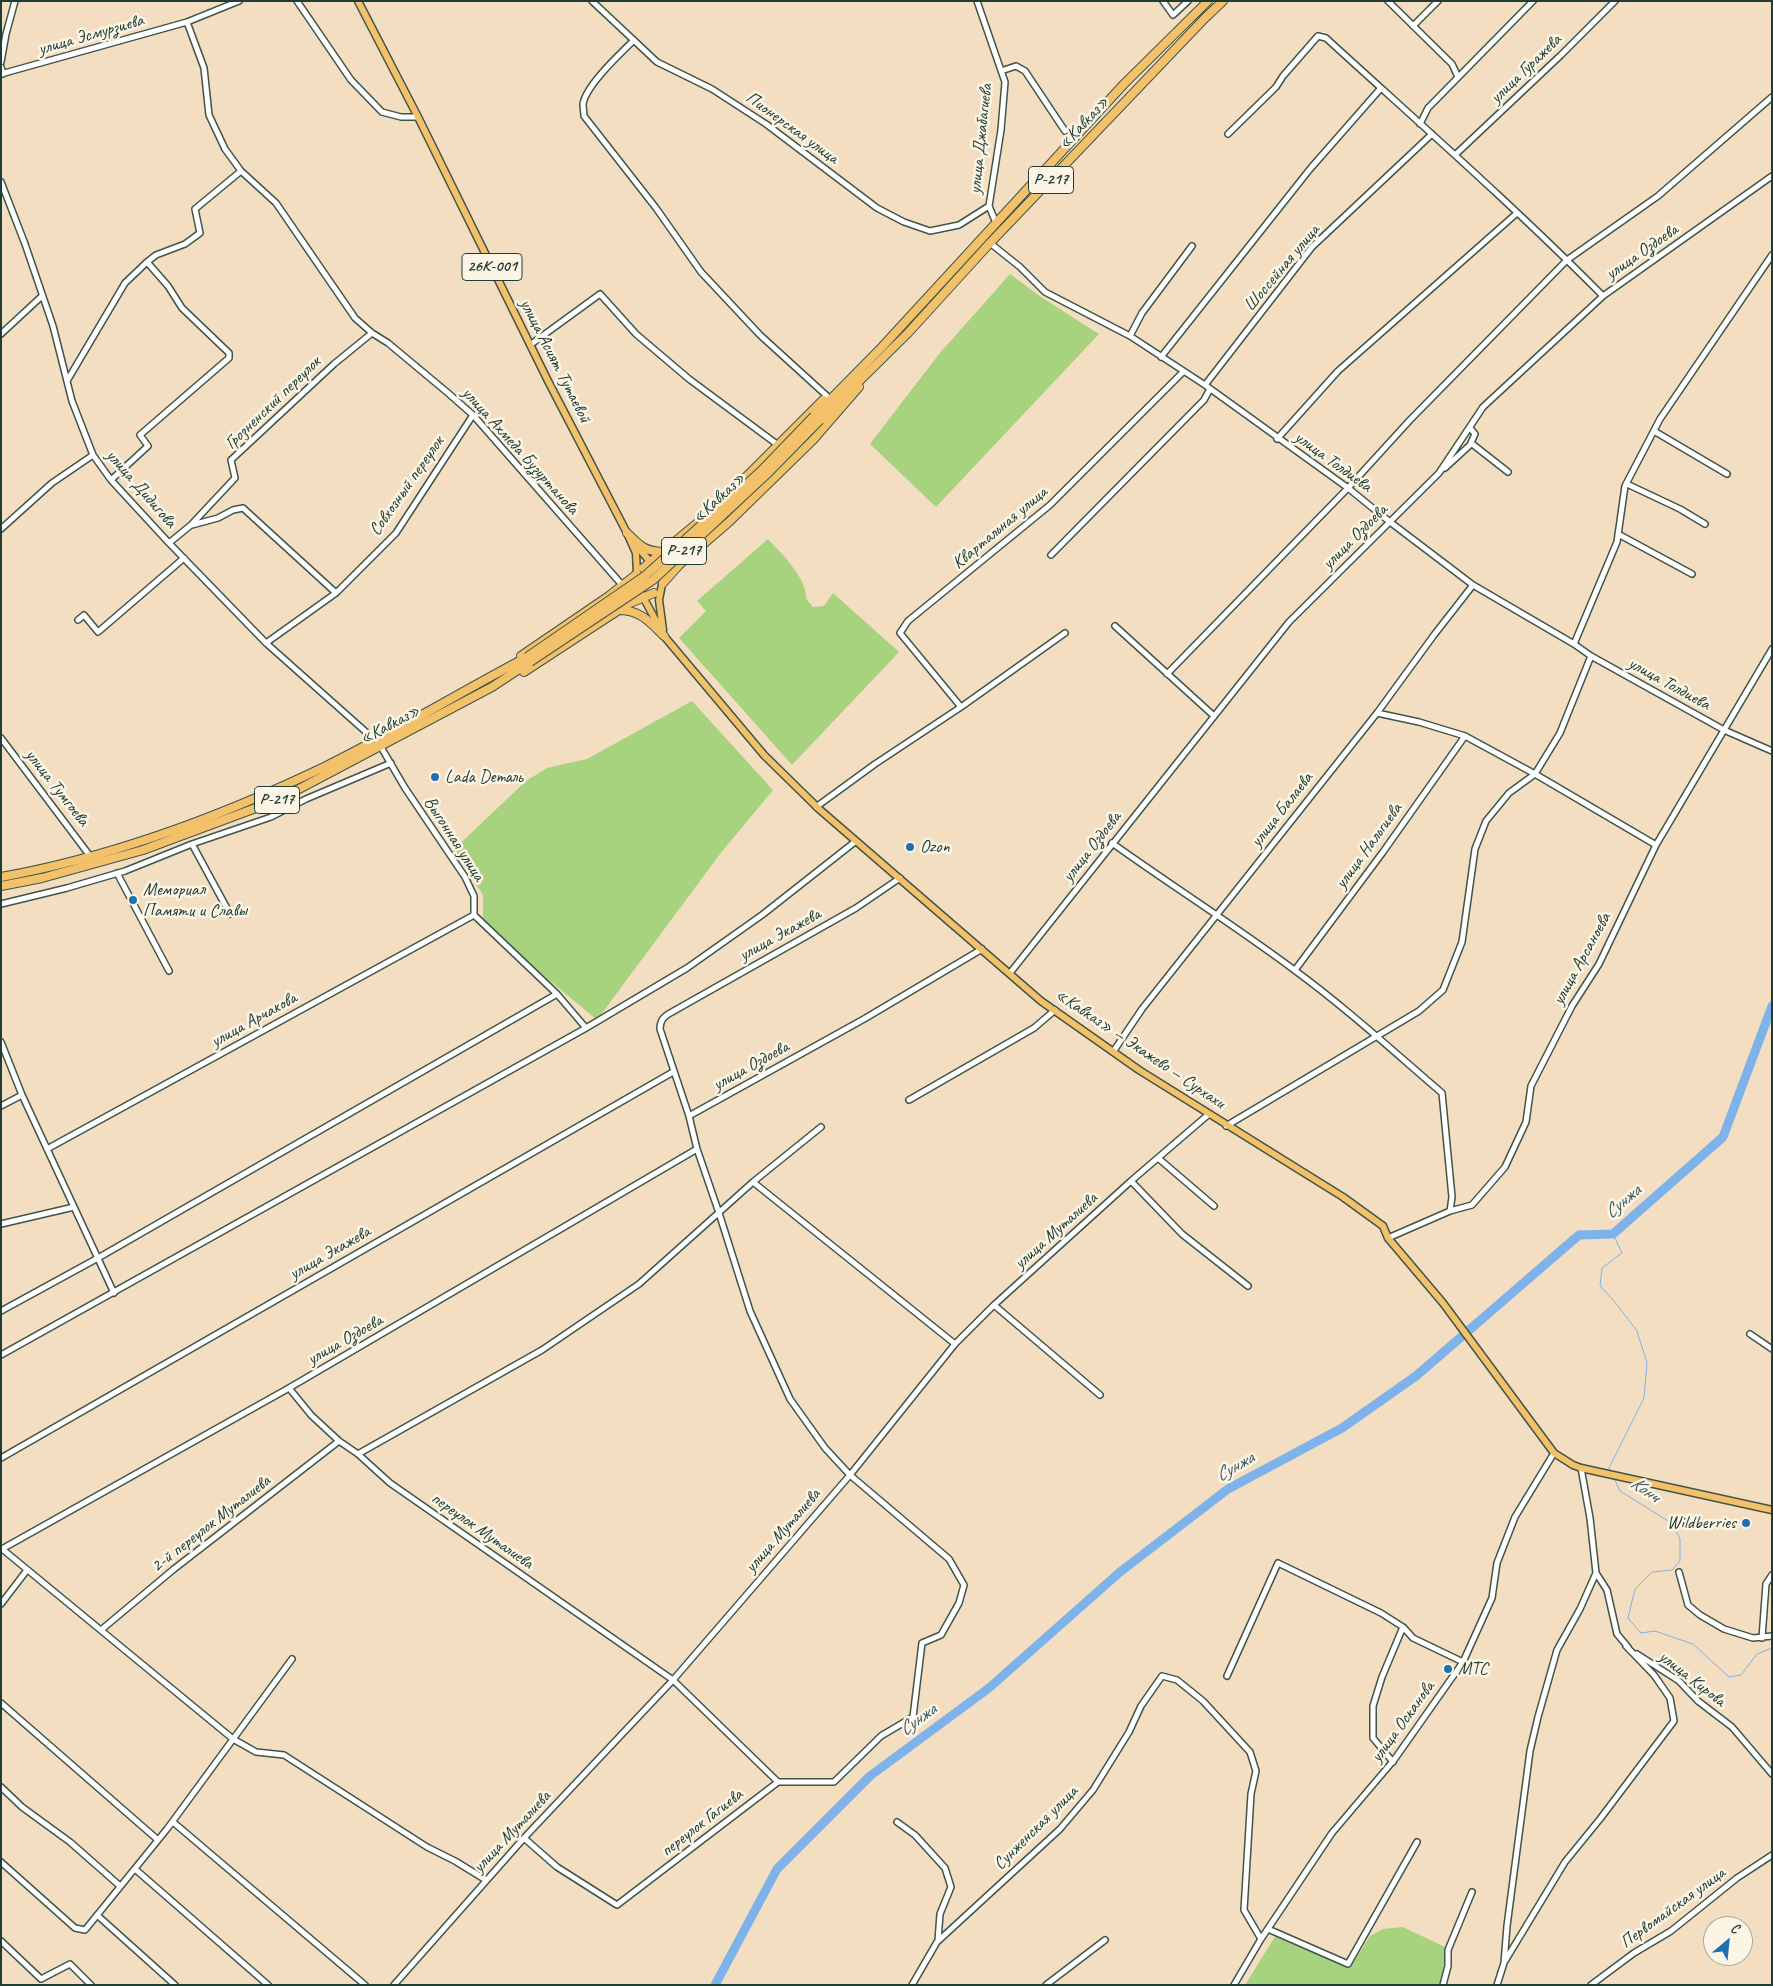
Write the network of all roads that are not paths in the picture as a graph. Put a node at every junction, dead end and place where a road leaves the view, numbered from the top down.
1 (16, 1) edge
2 (239, 1) edge
3 (297, 1) edge
4 (358, 1) edge
5 (592, 1) edge
6 (977, 1) edge
7 (1164, 1) edge
8 (1188, 1) edge
9 (1208, 1) edge
10 (1223, 1) edge
11 (1388, 1) edge
12 (1438, 1) edge
13 (1533, 1) edge
14 (1615, 1) edge
15 (187, 22) junction
16 (1413, 26) junction
17 (634, 40) junction
18 (1, 62) edge
19 (1, 67) edge
20 (1001, 71) junction
21 (2, 75) edge
22 (1458, 77) junction
23 (1381, 88) junction
24 (1772, 97) edge
25 (418, 117) junction
26 (1420, 124) junction
27 (1065, 131) dead end
28 (1228, 134) dead end
29 (1432, 134) junction
30 (1455, 155) junction
31 (241, 171) junction
32 (1770, 178) edge
33 (1, 182) edge
34 (1772, 185) edge
35 (989, 206) junction
36 (1517, 213) junction
37 (996, 223) junction
38 (990, 243) junction
39 (1192, 246) dead end
40 (1772, 255) edge
41 (1567, 260) junction
42 (147, 262) junction
43 (42, 296) junction
44 (1603, 296) junction
45 (1, 334) edge
46 (372, 334) junction
47 (1130, 336) junction
48 (530, 345) junction
49 (882, 347) junction
50 (1161, 357) junction
51 (881, 361) junction
52 (1183, 372) junction
53 (67, 381) junction
54 (1205, 385) junction
55 (1210, 389) junction
56 (827, 396) junction
57 (472, 416) junction
58 (817, 418) junction
59 (1470, 428) junction
60 (1654, 431) junction
61 (1277, 439) junction
62 (1471, 442) junction
63 (778, 446) junction
64 (93, 455) junction
65 (1508, 472) dead end
66 (1439, 473) junction
67 (1727, 474) dead end
68 (111, 480) junction
69 (1627, 484) junction
70 (1348, 488) junction
71 (1390, 522) junction
72 (1705, 524) dead end
73 (191, 525) junction
74 (1, 528) edge
75 (627, 533) junction
76 (1618, 534) junction
77 (169, 543) junction
78 (662, 552) junction
79 (1051, 555) dead end
80 (184, 558) junction
81 (650, 561) junction
82 (643, 568) junction
83 (657, 568) junction
84 (1692, 574) dead end
85 (637, 575) junction
86 (663, 583) junction
87 (1473, 585) junction
88 (623, 586) junction
89 (638, 588) junction
90 (336, 593) junction
91 (654, 593) junction
92 (644, 598) junction
93 (620, 610) junction
94 (78, 620) dead end
95 (1115, 626) dead end
96 (1064, 633) dead end
97 (664, 636) junction
98 (266, 643) junction
99 (1574, 644) junction
100 (1772, 649) edge
101 (1591, 656) junction
102 (529, 659) junction
103 (1167, 674) junction
104 (488, 678) junction
105 (492, 687) junction
106 (961, 707) junction
107 (1377, 713) junction
108 (1214, 716) junction
109 (1724, 730) junction
110 (1465, 736) junction
111 (1, 738) edge
112 (378, 743) junction
113 (1772, 751) edge
114 (391, 763) junction
115 (1534, 774) junction
116 (816, 807) junction
117 (856, 840) junction
118 (1112, 842) junction
119 (192, 844) junction
120 (1656, 846) junction
121 (90, 856) junction
122 (117, 873) junction
123 (1, 877) edge
124 (900, 878) junction
125 (1, 886) edge
126 (1, 904) edge
127 (230, 914) dead end
128 (474, 915) junction
129 (1218, 915) junction
130 (982, 949) junction
131 (1295, 970) junction
132 (169, 971) dead end
133 (1010, 973) junction
134 (557, 994) junction
135 (1055, 1010) junction
136 (586, 1028) junction
137 (1376, 1036) junction
138 (1, 1042) edge
139 (1113, 1052) junction
140 (673, 1072) junction
141 (22, 1095) junction
142 (908, 1100) dead end
143 (1, 1106) edge
144 (1210, 1114) junction
145 (689, 1116) junction
146 (1226, 1126) junction
147 (821, 1127) dead end
148 (47, 1149) junction
149 (697, 1149) junction
150 (1158, 1158) junction
151 (1131, 1181) junction
152 (753, 1182) junction
153 (1214, 1206) dead end
154 (74, 1207) junction
155 (1450, 1211) junction
156 (719, 1213) junction
157 (1, 1224) edge
158 (1388, 1238) junction
159 (98, 1258) junction
160 (1248, 1286) dead end
161 (114, 1293) junction
162 (994, 1305) junction
163 (1, 1311) edge
164 (1750, 1334) dead end
165 (956, 1344) junction
166 (1772, 1349) edge
167 (1, 1355) edge
168 (289, 1388) junction
169 (1100, 1395) dead end
170 (339, 1441) junction
171 (1554, 1453) junction
172 (358, 1454) junction
173 (1, 1458) edge
174 (1581, 1468) junction
175 (850, 1475) junction
176 (1772, 1510) edge
177 (2, 1548) edge
178 (27, 1570) junction
179 (1679, 1572) dead end
180 (1596, 1573) junction
181 (1772, 1576) edge
182 (1, 1604) edge
183 (1403, 1627) junction
184 (101, 1630) junction
185 (1772, 1636) edge
186 (1762, 1638) junction
187 (1626, 1646) junction
188 (292, 1659) dead end
189 (1463, 1662) junction
190 (1227, 1676) dead end
191 (673, 1680) junction
192 (1, 1703) edge
193 (233, 1739) junction
194 (1393, 1762) junction
195 (1772, 1774) edge
196 (778, 1782) junction
197 (1, 1787) edge
198 (173, 1822) junction
199 (897, 1822) dead end
200 (524, 1838) junction
201 (158, 1840) junction
202 (1416, 1842) dead end
203 (1772, 1856) edge
204 (1, 1862) edge
205 (135, 1869) junction
206 (486, 1880) junction
207 (120, 1886) junction
208 (1472, 1892) dead end
209 (97, 1915) junction
210 (1268, 1929) junction
211 (1261, 1939) junction
212 (1105, 1940) dead end
213 (1, 1942) edge
214 (938, 1942) junction
215 (1504, 1963) junction
216 (91, 1985) edge
217 (175, 1985) edge
218 (268, 1985) edge
219 (365, 1985) edge
220 (394, 1985) edge
221 (912, 1985) edge
222 (1046, 1985) edge
223 (1234, 1985) edge
224 (1443, 1985) edge
225 (1497, 1985) edge
226 (1591, 1985) edge

1 - 18 street
2 - 15 street, улица Эсмурзиева
3 - 25 street
4 - 25 main road, улица Асият Тутаевой / 26К-001
5 - 17 street, Пионерская улица
6 - 20 street, улица Джабагиева
7 - 8 street
9 - 37 highway, «Кавказ» / Р-217
10 - 38 highway, «Кавказ» / Р-217
11 - 16 street
12 - 16 street
13 - 22 street
14 - 30 street, улица Гуражева
15 - 21 street, улица Эсмурзиева
15 - 31 street, улица Ахмеда Бузуртанова
16 - 22 street
17 - 35 street, Пионерская улица
17 - 56 street
19 - 21 street
20 - 27 street
20 - 35 street, улица Джабагиева
22 - 26 street
23 - 26 street
23 - 28 street
23 - 50 street
24 - 41 street
25 - 48 main road, улица Асият Тутаевой / 26К-001
26 - 29 street
29 - 30 street
29 - 54 street, Шоссейная улица
30 - 36 street
31 - 42 street
31 - 46 street, улица Ахмеда Бузуртанова
32 - 34 street
32 - 44 street, улица Оздоева
33 - 43 street, улица Дидигова
35 - 37 street, улица Джабагиева
36 - 41 street
36 - 61 street
37 - 49 highway, «Кавказ» / Р-217
38 - 47 street, улица Толдиева
38 - 51 highway, «Кавказ» / Р-217
39 - 47 street
40 - 60 street
41 - 44 street
41 - 70 street
42 - 53 street
42 - 68 street
43 - 45 street
43 - 53 street, улица Дидигова
44 - 59 street, улица Оздоева
46 - 57 street, улица Ахмеда Бузуртанова
46 - 73 street, Грозненский переулок
47 - 50 street, улица Толдиева
48 - 63 street
48 - 75 main road, улица Асият Тутаевой / 26К-001
49 - 56 highway, Р-217
49 - 58 highway, «Кавказ» / Р-217
50 - 52 street, улица Толдиева
51 - 58 highway, «Кавказ» / Р-217
51 - 86 highway
52 - 54 street, улица Толдиева
52 - 106 street, Квартальная улица
53 - 64 street, улица Дидигова
54 - 55 street, улица Толдиева
55 - 61 street, улица Толдиева
55 - 79 street
56 - 63 highway, Р-217
57 - 88 street, улица Ахмеда Бузуртанова
57 - 90 street, Совхозный переулок
58 - 102 highway, «Кавказ» / Р-217, bridge
59 - 62 street
59 - 66 street, улица Оздоева
60 - 67 street
60 - 69 street
61 - 70 street, улица Толдиева
62 - 65 street
62 - 66 street
63 - 78 highway, Р-217
64 - 68 street, улица Дидигова
64 - 74 street
66 - 71 street, улица Оздоева
68 - 77 street, улица Дидигова
69 - 72 street
69 - 76 street
70 - 71 street, улица Толдиева
70 - 103 street
71 - 87 street, улица Толдиева
71 - 108 street, улица Оздоева
73 - 77 street, Грозненский переулок
73 - 90 street
75 - 78 highway
75 - 81 main road
75 - 85 main road, улица Асият Тутаевой
76 - 84 street
76 - 99 street
77 - 80 street, улица Дидигова
78 - 81 highway
80 - 94 street
80 - 98 street, улица Дидигова
81 - 82 highway
81 - 83 main road
82 - 83 main road
82 - 85 main road
83 - 86 main road
85 - 88 highway, «Кавказ» / Р-217
85 - 89 main road
86 - 91 main road
86 - 97 main road
87 - 99 street, улица Толдиева
87 - 107 street, улица Балаева
88 - 104 highway, «Кавказ» / Р-217
89 - 91 main road
89 - 92 main road, «Кавказ» — Экажево — Сурхахи
90 - 98 street, Совхозный переулок
91 - 92 highway
92 - 93 highway
92 - 97 main road, «Кавказ» — Экажево — Сурхахи
93 - 97 highway
93 - 105 highway
95 - 103 street
96 - 106 street
97 - 116 main road, «Кавказ» — Экажево — Сурхахи
98 - 112 street, улица Дидигова
99 - 101 street, улица Толдиева
100 - 109 street, улица Арсаноева
101 - 109 street, улица Толдиева
101 - 115 street
102 - 104 highway, «Кавказ» / Р-217
102 - 105 highway, «Кавказ» / Р-217
103 - 108 street
104 - 112 highway, «Кавказ» / Р-217
105 - 112 highway, «Кавказ» / Р-217
106 - 116 street
107 - 110 street
107 - 129 street, улица Балаева
108 - 118 street, улица Оздоева
109 - 113 street, улица Толдиева
109 - 120 street, улица Арсаноева
110 - 115 street
110 - 131 street, улица Нальгиева
111 - 121 street, улица Тумгоева
112 - 114 street, Выгонная улица
112 - 121 highway, «Кавказ» / Р-217
112 - 125 highway, «Кавказ» / Р-217
114 - 119 street
114 - 128 street, Выгонная улица
115 - 120 street
115 - 137 street
116 - 117 main road, «Кавказ» — Экажево — Сурхахи
117 - 124 main road, «Кавказ» — Экажево — Сурхахи
117 - 136 street
118 - 129 street
118 - 133 street, улица Оздоева
119 - 122 street
119 - 127 street
120 - 155 street, улица Арсаноева
121 - 123 highway, «Кавказ» / Р-217
122 - 126 street
122 - 132 street
124 - 130 main road, «Кавказ» — Экажево — Сурхахи
124 - 140 street, улица Экажева
128 - 134 street
128 - 148 street, улица Арчакова
129 - 131 street
129 - 139 street, улица Балаева
130 - 133 main road, «Кавказ» — Экажево — Сурхахи
130 - 145 street, улица Оздоева
131 - 137 street
133 - 135 main road, «Кавказ» — Экажево — Сурхахи
134 - 136 street
134 - 159 street
135 - 139 main road, «Кавказ» — Экажево — Сурхахи
135 - 142 street
136 - 161 street
137 - 146 street
137 - 155 street
138 - 141 street
139 - 144 main road, «Кавказ» — Экажево — Сурхахи
140 - 145 street
140 - 173 street, улица Экажева
141 - 143 street
141 - 148 street
144 - 146 main road, «Кавказ» — Экажево — Сурхахи
144 - 150 street, улица Муталиева
145 - 149 street
146 - 158 main road, «Кавказ» — Экажево — Сурхахи
147 - 152 street
148 - 154 street
149 - 156 street
149 - 168 street, улица Оздоева
150 - 151 street, улица Муталиева
150 - 153 street
151 - 160 street
151 - 162 street, улица Муталиева
152 - 156 street
152 - 165 street
154 - 157 street
154 - 159 street
155 - 158 street, улица Арсаноева
156 - 172 street
156 - 175 street
158 - 171 main road, «Кавказ» — Экажево — Сурхахи
159 - 161 street
159 - 163 street
161 - 167 street
162 - 165 street, улица Муталиева
162 - 169 street
164 - 166 street
165 - 175 street, улица Муталиева
168 - 170 street, переулок Муталиева
168 - 177 street, улица Оздоева
170 - 172 street, переулок Муталиева
170 - 184 street, 2-й переулок Муталиева
171 - 174 main road
171 - 189 street, улица Осканова
172 - 191 street, переулок Муталиева
174 - 176 main road
174 - 180 street
175 - 191 street, улица Муталиева
175 - 196 street
177 - 178 street
178 - 182 street
178 - 184 street
179 - 186 street
180 - 187 street, улица Кирова
180 - 215 street
181 - 186 street
183 - 189 street
183 - 190 street
183 - 194 street
184 - 193 street
185 - 186 street
187 - 195 street, улица Кирова
187 - 215 street
188 - 193 street
189 - 194 street, улица Осканова
191 - 196 street
191 - 200 street, улица Муталиева
192 - 201 street
193 - 198 street
193 - 206 street
194 - 210 street, улица Осканова
196 - 200 street, переулок Гагиева
197 - 207 street
198 - 201 street
198 - 219 street
199 - 214 street
200 - 206 street, улица Муталиева
201 - 205 street
202 - 210 street
203 - 226 street, Первомайская улица
204 - 209 street
205 - 207 street
205 - 218 street
206 - 220 street, улица Муталиева
207 - 209 street
208 - 224 street
209 - 217 street
210 - 211 street, улица Осканова
211 - 214 street, Сунженская улица
211 - 223 street, улица Осканова
212 - 222 street
213 - 216 street
214 - 221 street, Сунженская улица
215 - 225 street

